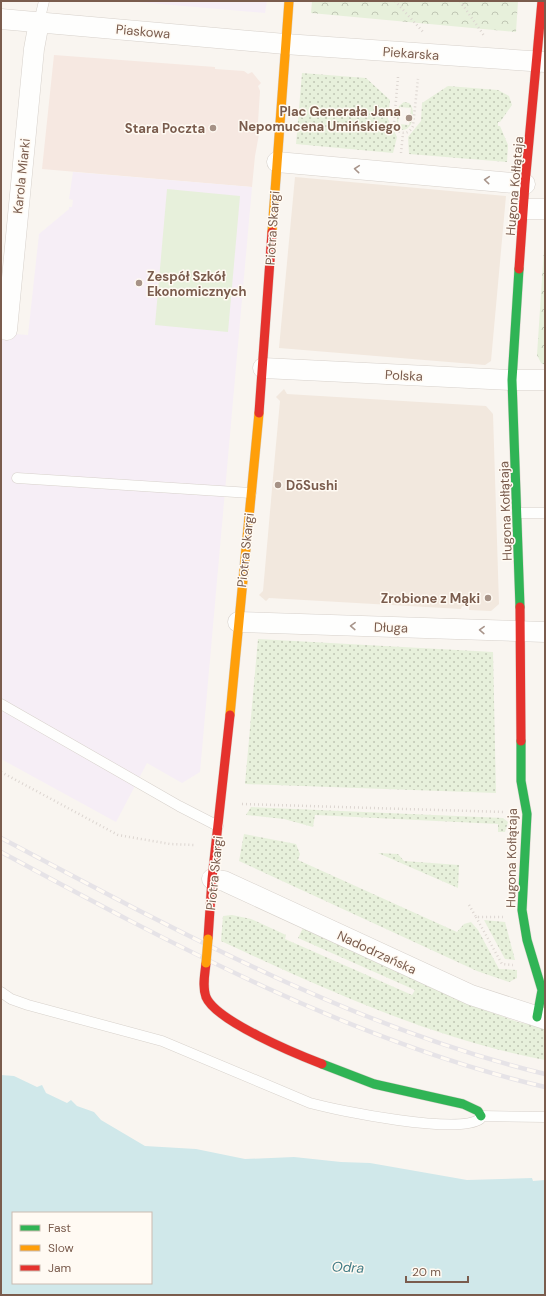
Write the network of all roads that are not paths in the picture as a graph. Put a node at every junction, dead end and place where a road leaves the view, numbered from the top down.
1 (44, 1) edge
2 (289, 1) edge
3 (542, 1) edge
4 (1, 19) edge
5 (39, 22) junction
6 (285, 44) junction
7 (541, 62) edge
8 (276, 162) junction
9 (525, 184) junction
10 (525, 209) junction
11 (545, 209) edge
12 (7, 330) dead end
13 (263, 368) junction
14 (512, 380) junction
15 (545, 380) edge
16 (17, 478) dead end
17 (251, 493) junction
18 (518, 512) junction
19 (545, 512) edge
20 (238, 622) junction
21 (521, 632) junction
22 (545, 632) edge
23 (1, 704) edge
24 (218, 826) junction
25 (212, 879) junction
26 (1, 992) edge
27 (541, 1018) edge
28 (481, 1116) junction
29 (545, 1118) edge

1 - 5 lane
2 - 6 street, Piotra Skargi
3 - 7 street, Hugona Kołłątaja
4 - 5 street, Piaskowa
5 - 6 street, Piaskowa
5 - 12 street, Karola Miarki
6 - 7 street, Piekarska
6 - 8 street, Piotra Skargi
7 - 9 street, Hugona Kołłątaja
9 -> 8 street
8 - 13 street, Piotra Skargi
9 - 10 street, Hugona Kołłątaja
10 - 11 street
10 - 14 street, Hugona Kołłątaja
13 - 14 street, Polska
13 - 17 street, Piotra Skargi
14 - 15 street, Polska
14 - 18 street, Hugona Kołłątaja
16 - 17 lane
17 - 20 street, Piotra Skargi
18 - 19 lane
18 - 21 street, Hugona Kołłątaja
21 -> 20 street, Długa
20 - 24 street, Piotra Skargi
21 - 22 street, Długa
21 - 27 street, Hugona Kołłątaja
23 - 24 lane
24 - 25 street, Piotra Skargi
25 - 27 street, Nadodrzańska
25 - 28 street, Piotra Skargi, bridge
26 - 28 lane
28 - 29 lane

